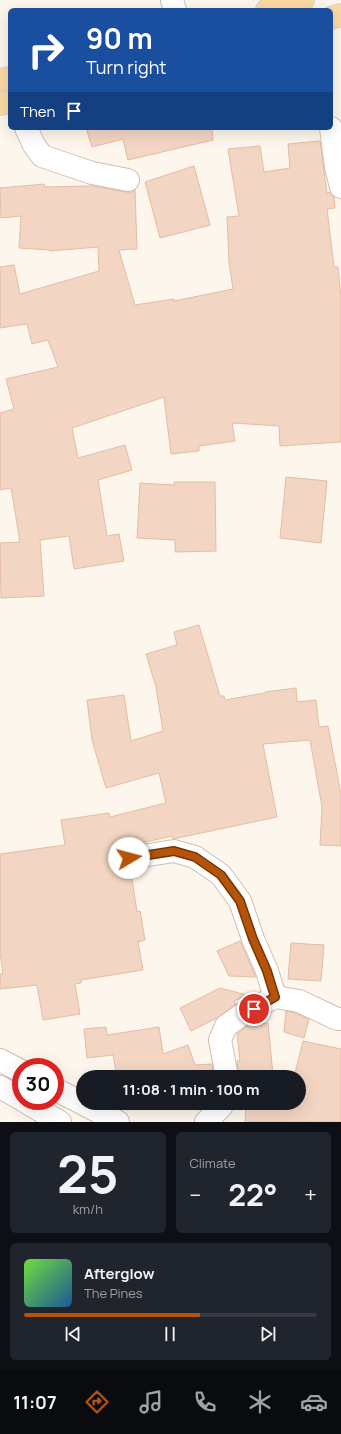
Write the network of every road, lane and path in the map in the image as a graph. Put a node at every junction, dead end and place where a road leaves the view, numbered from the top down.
1 (303, 0) edge
2 (274, 8) edge
3 (27, 130) edge
4 (330, 130) edge
5 (128, 180) dead end
6 (341, 187) edge
7 (129, 858) dead end
8 (275, 997) junction
9 (341, 1019) edge
10 (0, 1060) edge
11 (12, 1066) edge
12 (226, 1070) edge
13 (0, 1087) edge
14 (12, 1094) edge
15 (64, 1094) edge
16 (39, 1110) edge
17 (218, 1110) edge
18 (60, 1122) edge
19 (118, 1122) edge
20 (206, 1122) edge

1 - 2 main road
3 - 5 street
4 - 6 street
7 - 8 street
8 - 9 street
8 - 12 street
10 - 11 street
13 - 14 street
15 - 19 street
16 - 18 street
17 - 20 street

